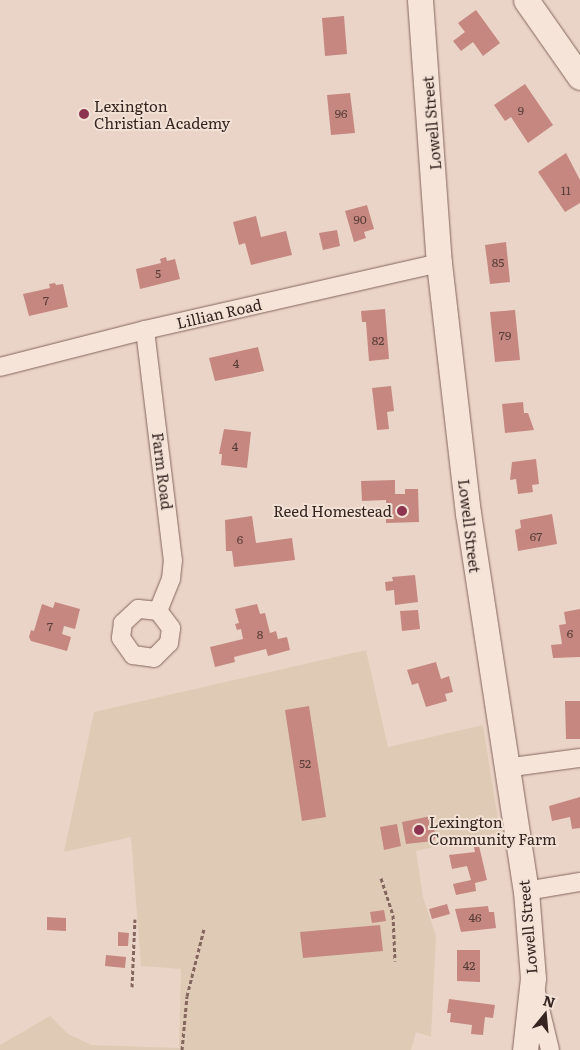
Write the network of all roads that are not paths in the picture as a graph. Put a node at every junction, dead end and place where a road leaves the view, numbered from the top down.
1 (420, 0) edge
2 (526, 0) edge
3 (580, 77) edge
4 (439, 263) junction
5 (145, 330) junction
6 (0, 366) edge
7 (158, 611) dead end
8 (580, 758) edge
9 (505, 768) junction
10 (580, 882) edge
11 (526, 891) junction
12 (533, 978) junction
13 (525, 1050) edge
14 (550, 1050) edge

1 - 4 main road, Lowell Street
2 - 3 main road
4 - 5 street, Lillian Road
4 - 9 main road, Lowell Street
5 - 6 street, Lillian Road
5 - 7 street, Farm Road
8 - 9 street
9 - 11 main road, Lowell Street
10 - 11 street
11 - 12 main road, Lowell Street
12 - 13 main road, Lowell Street
12 - 14 street

